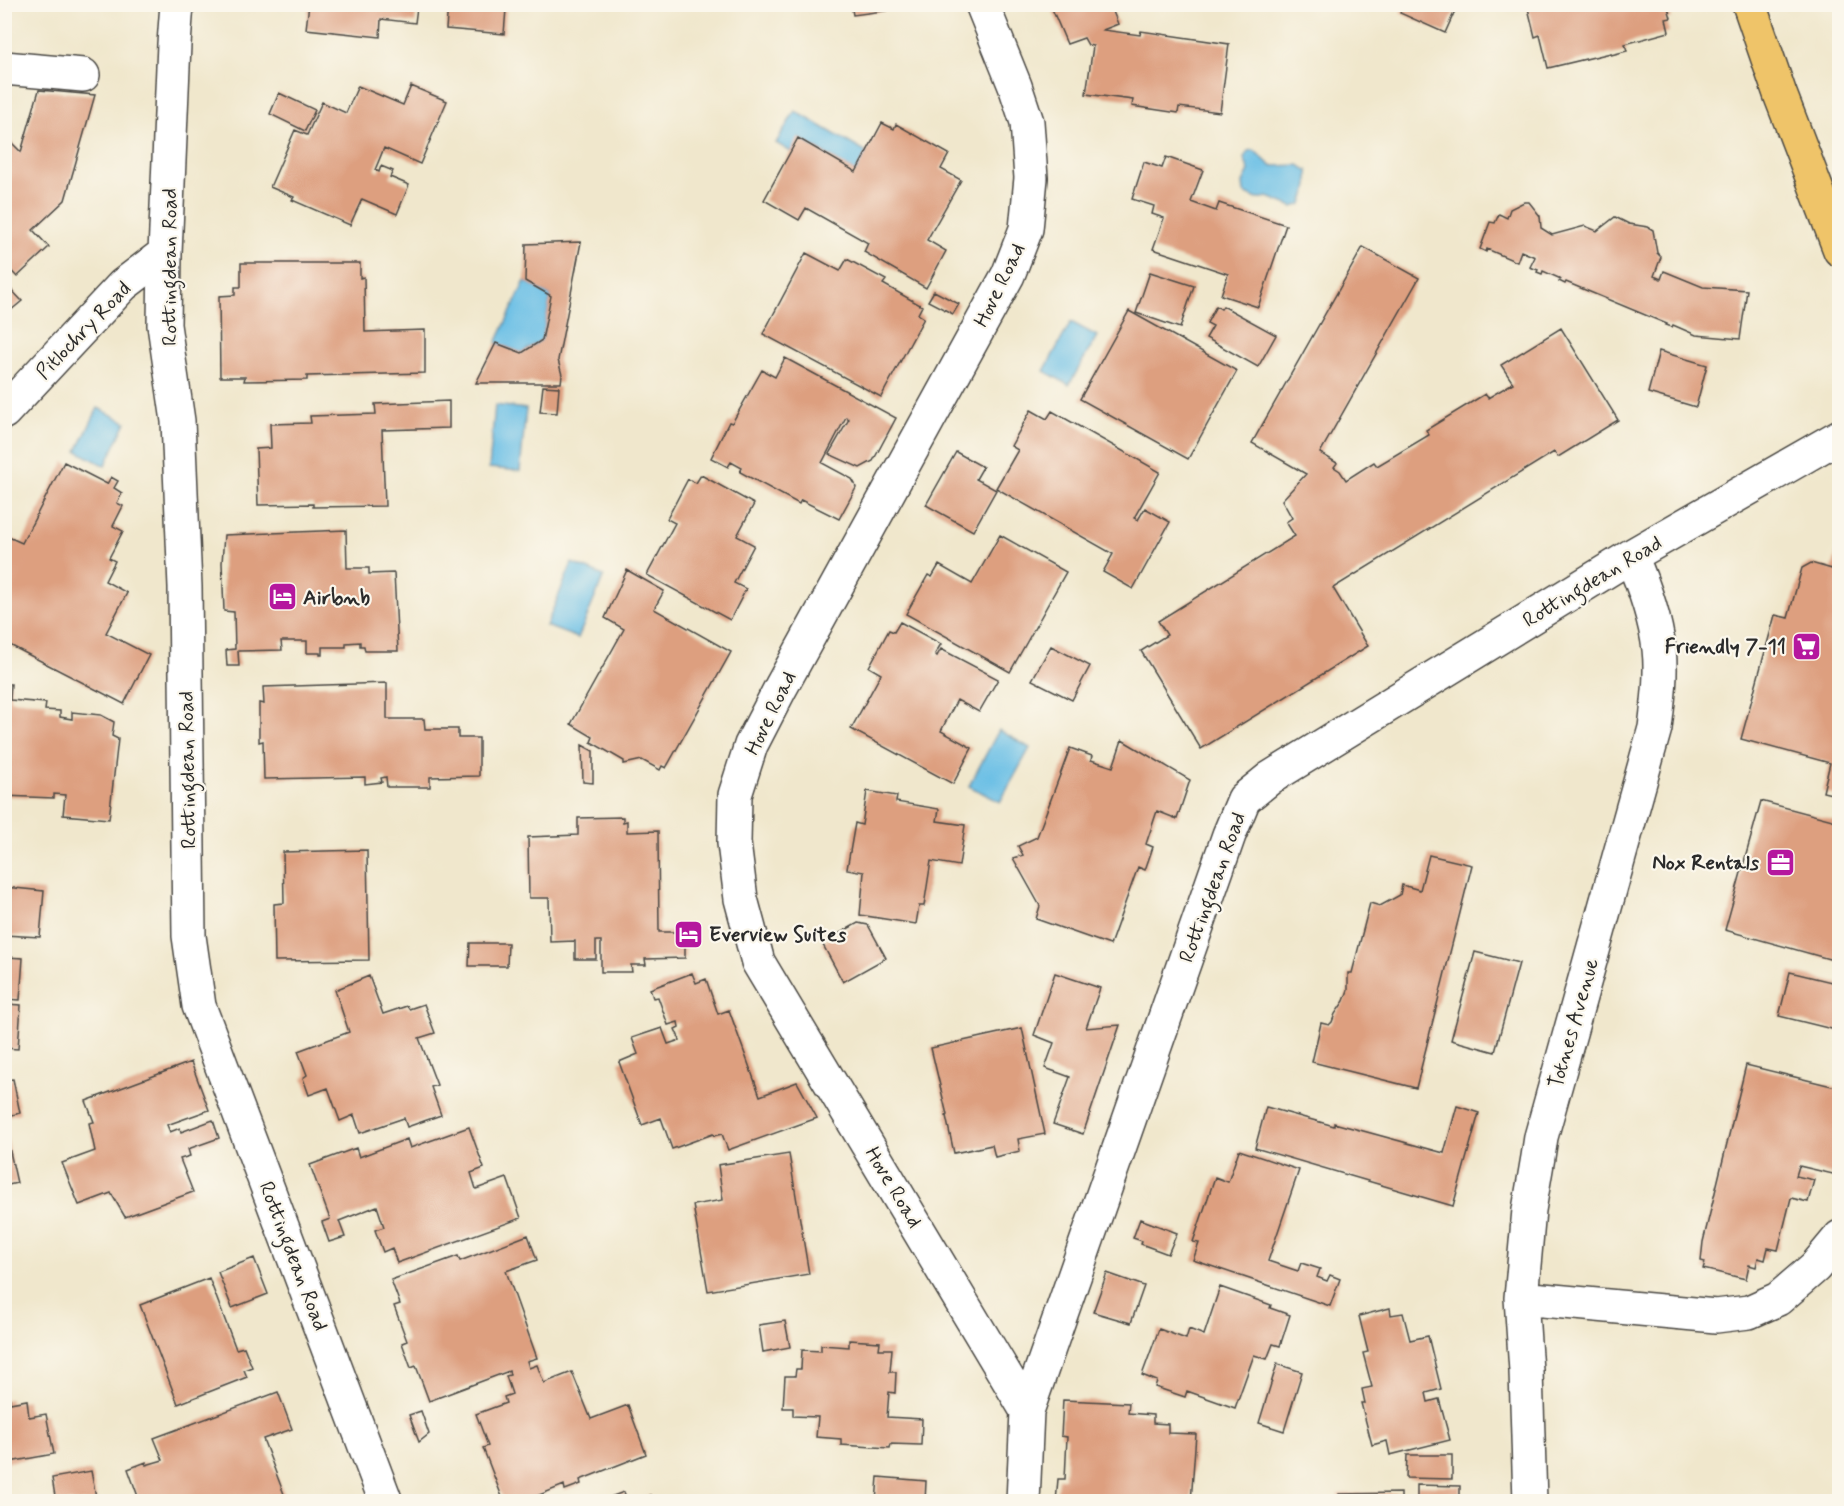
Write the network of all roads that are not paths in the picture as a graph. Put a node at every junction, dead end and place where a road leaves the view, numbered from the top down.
1 (177, 4) edge
2 (982, 4) edge
3 (1749, 4) edge
4 (4, 68) edge
5 (83, 75) dead end
6 (1839, 250) edge
7 (165, 253) junction
8 (4, 412) edge
9 (1839, 436) edge
10 (1631, 555) junction
11 (1839, 1237) edge
12 (1521, 1298) junction
13 (1026, 1411) junction
14 (386, 1502) edge
15 (1023, 1502) edge
16 (1530, 1502) edge

1 - 7 street, Rottingdean Road
2 - 13 street, Hove Road
3 - 6 main road
4 - 5 street
7 - 8 street, Pitlochry Road
7 - 14 street, Rottingdean Road
9 - 10 street, Rottingdean Road
10 - 12 street, Totnes Avenue
10 - 13 street, Rottingdean Road
11 - 12 street
12 - 16 street, Totnes Avenue
13 - 15 street, Rottingdean Road

